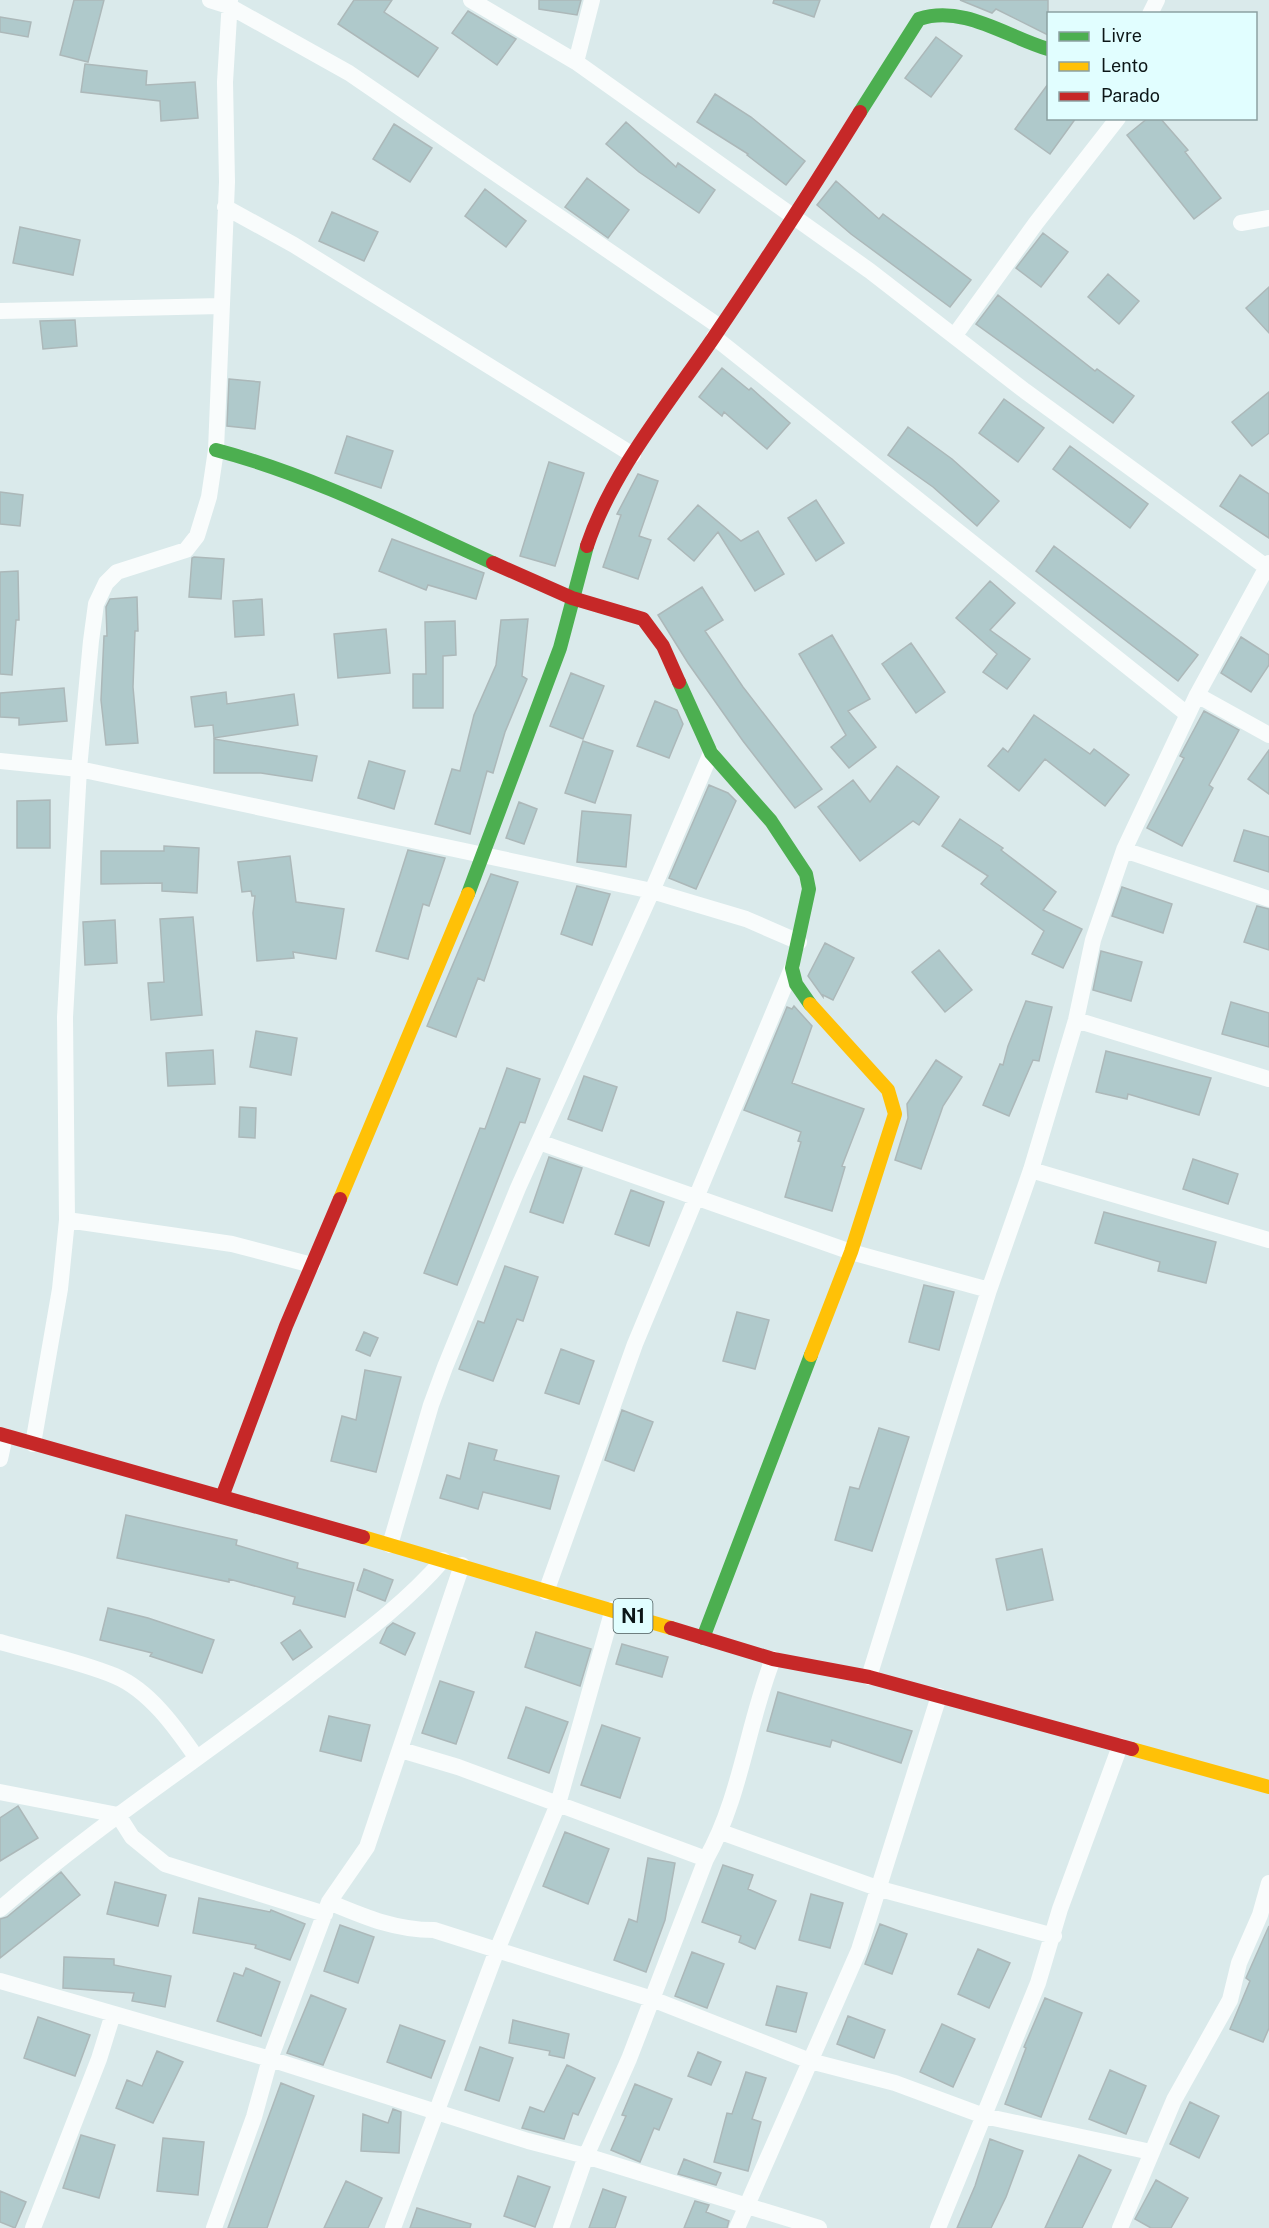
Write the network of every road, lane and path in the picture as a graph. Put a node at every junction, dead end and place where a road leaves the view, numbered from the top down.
1 (210, 0) edge
2 (471, 0) edge
3 (592, 0) edge
4 (230, 3) edge
5 (1047, 49) edge
6 (576, 62) junction
7 (1116, 120) edge
8 (225, 207) junction
9 (792, 216) junction
10 (1269, 218) edge
11 (1241, 223) dead end
12 (221, 306) junction
13 (0, 310) edge
14 (717, 332) junction
15 (955, 335) junction
16 (216, 450) junction
17 (633, 455) junction
18 (1268, 566) edge
19 (572, 598) junction
20 (1197, 694) junction
21 (1187, 714) junction
22 (1269, 735) edge
23 (711, 753) junction
24 (0, 761) edge
25 (79, 769) junction
26 (1124, 850) junction
27 (484, 856) junction
28 (652, 891) junction
29 (1269, 899) edge
30 (799, 942) junction
31 (792, 968) junction
32 (1076, 1020) junction
33 (1269, 1079) edge
34 (539, 1142) junction
35 (1031, 1170) junction
36 (698, 1197) junction
37 (67, 1220) junction
38 (1269, 1240) edge
39 (851, 1252) junction
40 (312, 1265) junction
41 (989, 1290) junction
42 (3, 1435) edge
43 (33, 1444) junction
44 (0, 1459) edge
45 (222, 1497) junction
46 (390, 1545) junction
47 (443, 1560) junction
48 (462, 1565) junction
49 (546, 1592) junction
50 (613, 1610) junction
51 (703, 1638) junction
52 (0, 1642) edge
53 (772, 1659) junction
54 (869, 1677) junction
55 (939, 1696) junction
56 (1120, 1746) junction
57 (401, 1749) junction
58 (196, 1757) junction
59 (1269, 1787) edge
60 (0, 1792) edge
61 (558, 1804) junction
62 (118, 1815) junction
63 (721, 1832) junction
64 (706, 1859) junction
65 (1269, 1883) edge
66 (880, 1889) junction
67 (327, 1908) junction
68 (0, 1909) edge
69 (1054, 1936) junction
70 (497, 1950) junction
71 (0, 1981) edge
72 (652, 1999) junction
73 (113, 2014) junction
74 (270, 2059) junction
75 (810, 2061) junction
76 (438, 2113) junction
77 (984, 2116) junction
78 (1151, 2152) junction
79 (586, 2156) junction
80 (746, 2206) junction
81 (33, 2228) edge
82 (214, 2228) edge
83 (393, 2228) edge
84 (561, 2228) edge
85 (737, 2228) edge
86 (819, 2228) edge
87 (938, 2228) edge
88 (1120, 2228) edge

1 - 4 street
2 - 6 street
3 - 6 street
4 - 8 street
4 - 14 street
5 - 9 street
6 - 9 street
7 - 15 street
8 - 12 street
8 - 17 street
9 - 14 street
9 - 15 street
10 - 11 street
12 - 13 street
12 - 16 street
14 - 17 street
14 - 21 street
15 - 18 street
16 - 19 street
16 - 25 street
17 - 19 street
18 - 20 street
19 - 23 street
19 - 27 street
20 - 21 street
20 - 22 street
21 - 26 street
23 - 28 street
23 - 30 street
24 - 25 street
25 - 27 street
25 - 37 street
26 - 29 street
26 - 32 street
27 - 28 street
27 - 40 street
28 - 30 street
28 - 34 street
30 - 31 street
31 - 36 street
31 - 39 street
32 - 33 street
32 - 35 street
34 - 36 street
34 - 46 street
35 - 38 street
35 - 41 street
36 - 39 street
36 - 49 street
37 - 40 street
37 - 43 street
39 - 41 street
39 - 51 street
40 - 45 street
41 - 54 street
42 - 43 street, N1
42 - 44 street
43 - 45 street, N1
45 - 46 street, N1
46 - 47 street, N1
47 - 48 street, N1
47 - 58 street
48 - 49 street, N1
48 - 57 street
49 - 50 street, N1
50 - 51 street, N1
50 - 61 street
51 - 53 street, N1
52 - 58 street
53 - 54 street, N1
53 - 63 street
54 - 55 street, N1
55 - 56 street, N1
55 - 66 street
56 - 59 street, N1
56 - 69 street
57 - 61 street
57 - 67 street
58 - 62 street
60 - 62 street
61 - 64 street
61 - 70 street
62 - 67 street
62 - 68 street
63 - 64 street
63 - 66 street
64 - 72 street
65 - 78 street
66 - 69 street
66 - 75 street
67 - 70 street
67 - 74 street
69 - 77 street
70 - 72 street
70 - 76 street
71 - 73 street
72 - 75 street
72 - 79 street
73 - 74 street
73 - 81 street
74 - 76 street
74 - 82 street
75 - 77 street
75 - 80 street
76 - 79 street
76 - 83 street
77 - 78 street
77 - 87 street
78 - 88 street
79 - 80 street
79 - 84 street
80 - 85 street
80 - 86 street

